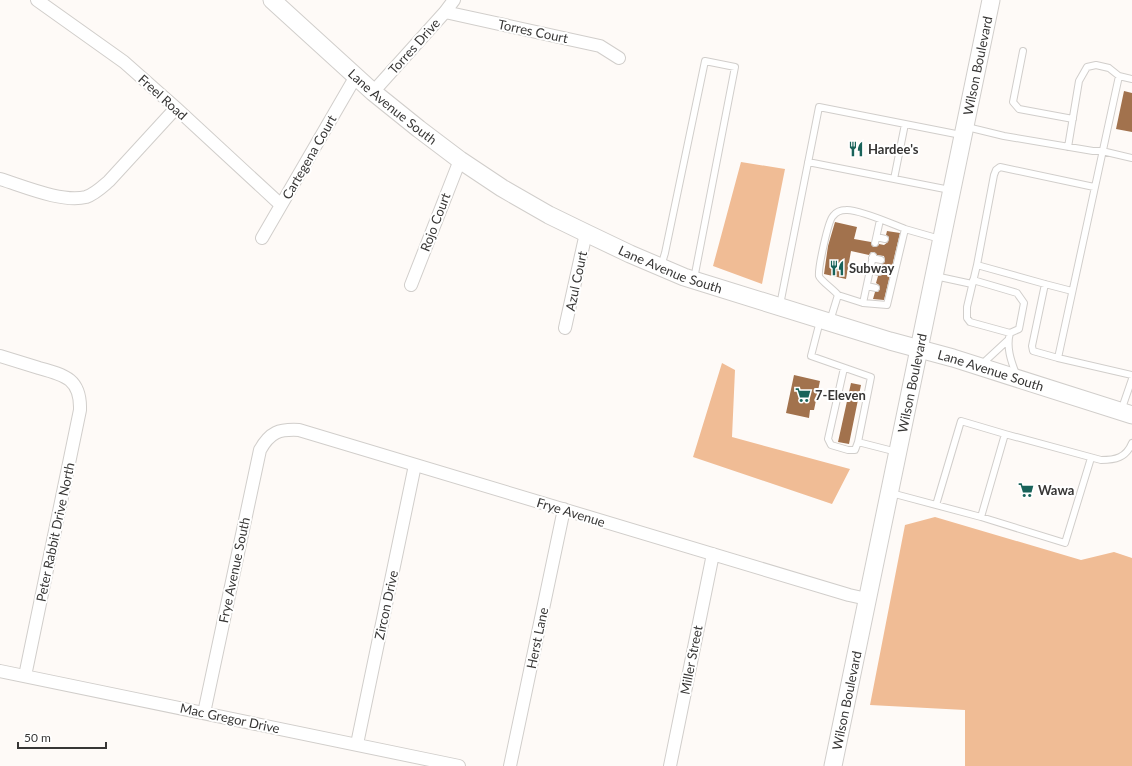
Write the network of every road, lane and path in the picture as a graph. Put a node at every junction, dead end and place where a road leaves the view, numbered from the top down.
1 (37, 0) edge
2 (272, 0) edge
3 (454, 0) edge
4 (991, 0) edge
5 (445, 12) junction
6 (1022, 51) dead end
7 (619, 58) dead end
8 (356, 76) junction
9 (1119, 76) junction
10 (1132, 80) edge
11 (373, 92) junction
12 (176, 108) junction
13 (1073, 119) junction
14 (905, 124) junction
15 (964, 131) junction
16 (1068, 147) junction
17 (1102, 151) junction
18 (1132, 158) edge
19 (460, 160) junction
20 (808, 162) junction
21 (0, 179) edge
22 (894, 179) junction
23 (1094, 187) junction
24 (952, 190) junction
25 (280, 205) junction
26 (880, 220) junction
27 (905, 229) junction
28 (586, 233) junction
29 (262, 238) dead end
30 (885, 239) dead end
31 (942, 239) junction
32 (882, 260) dead end
33 (977, 264) junction
34 (661, 267) junction
35 (870, 270) junction
36 (879, 272) dead end
37 (934, 276) junction
38 (694, 280) junction
39 (973, 282) junction
40 (411, 284) dead end
41 (1044, 284) junction
42 (867, 286) junction
43 (876, 288) dead end
44 (1072, 291) junction
45 (838, 295) junction
46 (863, 303) junction
47 (780, 306) junction
48 (825, 321) junction
49 (565, 328) dead end
50 (1010, 333) junction
51 (1008, 340) junction
52 (919, 349) junction
53 (0, 356) edge
54 (1058, 358) junction
55 (980, 366) junction
56 (844, 368) junction
57 (1132, 375) edge
58 (1017, 378) junction
59 (1132, 378) edge
60 (1126, 413) edge
61 (274, 433) joint
62 (1005, 434) junction
63 (858, 442) junction
64 (1132, 443) edge
65 (898, 452) junction
66 (1091, 458) junction
67 (415, 465) junction
68 (890, 492) junction
69 (936, 505) junction
70 (564, 510) junction
71 (981, 517) junction
72 (713, 554) junction
73 (867, 599) junction
74 (0, 671) edge
75 (25, 676) junction
76 (204, 713) junction
77 (357, 744) junction
78 (459, 766) edge
79 (510, 766) edge
80 (670, 766) edge
81 (833, 766) edge

1 - 12 street, Freel Road
2 - 8 main road, Lane Avenue South
3 - 5 street, Torres Drive
4 - 15 main road, Wilson Boulevard
5 - 7 street, Torres Court
5 - 11 street, Torres Drive
6 - 13 lane
8 - 11 main road, Lane Avenue South
8 - 25 street, Cartegena Court
9 - 10 lane
9 - 13 lane
9 - 17 lane
11 - 19 main road, Lane Avenue South
12 - 21 street
12 - 25 street, Freel Road
13 - 16 lane
14 - 15 lane
14 - 20 lane
14 - 22 lane
15 - 16 lane
15 - 24 main road, Wilson Boulevard
16 - 17 lane
17 - 18 lane
17 - 23 lane
19 - 28 main road, Lane Avenue South
19 - 40 street, Rojo Court
20 - 22 lane
20 - 47 lane
22 - 24 lane
23 - 33 lane
23 - 44 lane
24 - 31 main road, Wilson Boulevard
25 - 29 street, Cartegena Court
26 - 27 lane
26 - 30 lane
26 - 45 lane
27 - 31 lane
27 - 46 lane
28 - 34 main road, Lane Avenue South
28 - 49 street, Azul Court
31 - 37 main road, Wilson Boulevard
32 - 35 lane
33 - 39 lane
33 - 41 lane
34 - 38 main road, Lane Avenue South
34 - 38 lane
35 - 36 lane
35 - 42 lane
37 - 39 lane
37 - 52 main road, Wilson Boulevard
38 - 47 main road, Lane Avenue South
39 - 50 lane
39 - 50 lane
41 - 44 lane
41 - 54 lane
42 - 43 lane
42 - 46 lane
44 - 54 lane
45 - 46 lane
45 - 48 lane
47 - 48 main road, Lane Avenue South
48 - 52 main road, Lane Avenue South
48 - 56 lane
50 - 51 lane
51 - 55 lane
51 - 58 lane
52 - 55 main road, Lane Avenue South
52 - 65 main road, Wilson Boulevard
53 - 75 street, Peter Rabbit Drive North
54 - 57 lane
55 - 58 main road, Lane Avenue South
56 - 63 lane
56 - 63 lane
58 - 60 main road, Lane Avenue South
59 - 60 lane
61 - 67 street, Frye Avenue
61 - 76 street, Frye Avenue South
62 - 66 lane
62 - 69 lane
62 - 71 lane
63 - 65 lane
64 - 66 lane
65 - 68 main road, Wilson Boulevard
66 - 71 lane
67 - 70 street, Frye Avenue
67 - 77 street, Zircon Drive
68 - 69 lane
68 - 73 main road, Wilson Boulevard
69 - 71 lane
70 - 72 street, Frye Avenue
70 - 79 street, Herst Lane
72 - 73 street, Frye Avenue
72 - 80 street, Miller Street
73 - 81 main road, Wilson Boulevard
74 - 75 street, Mac Gregor Drive
75 - 76 street, Mac Gregor Drive
76 - 77 street, Mac Gregor Drive
77 - 78 street, Mac Gregor Drive

